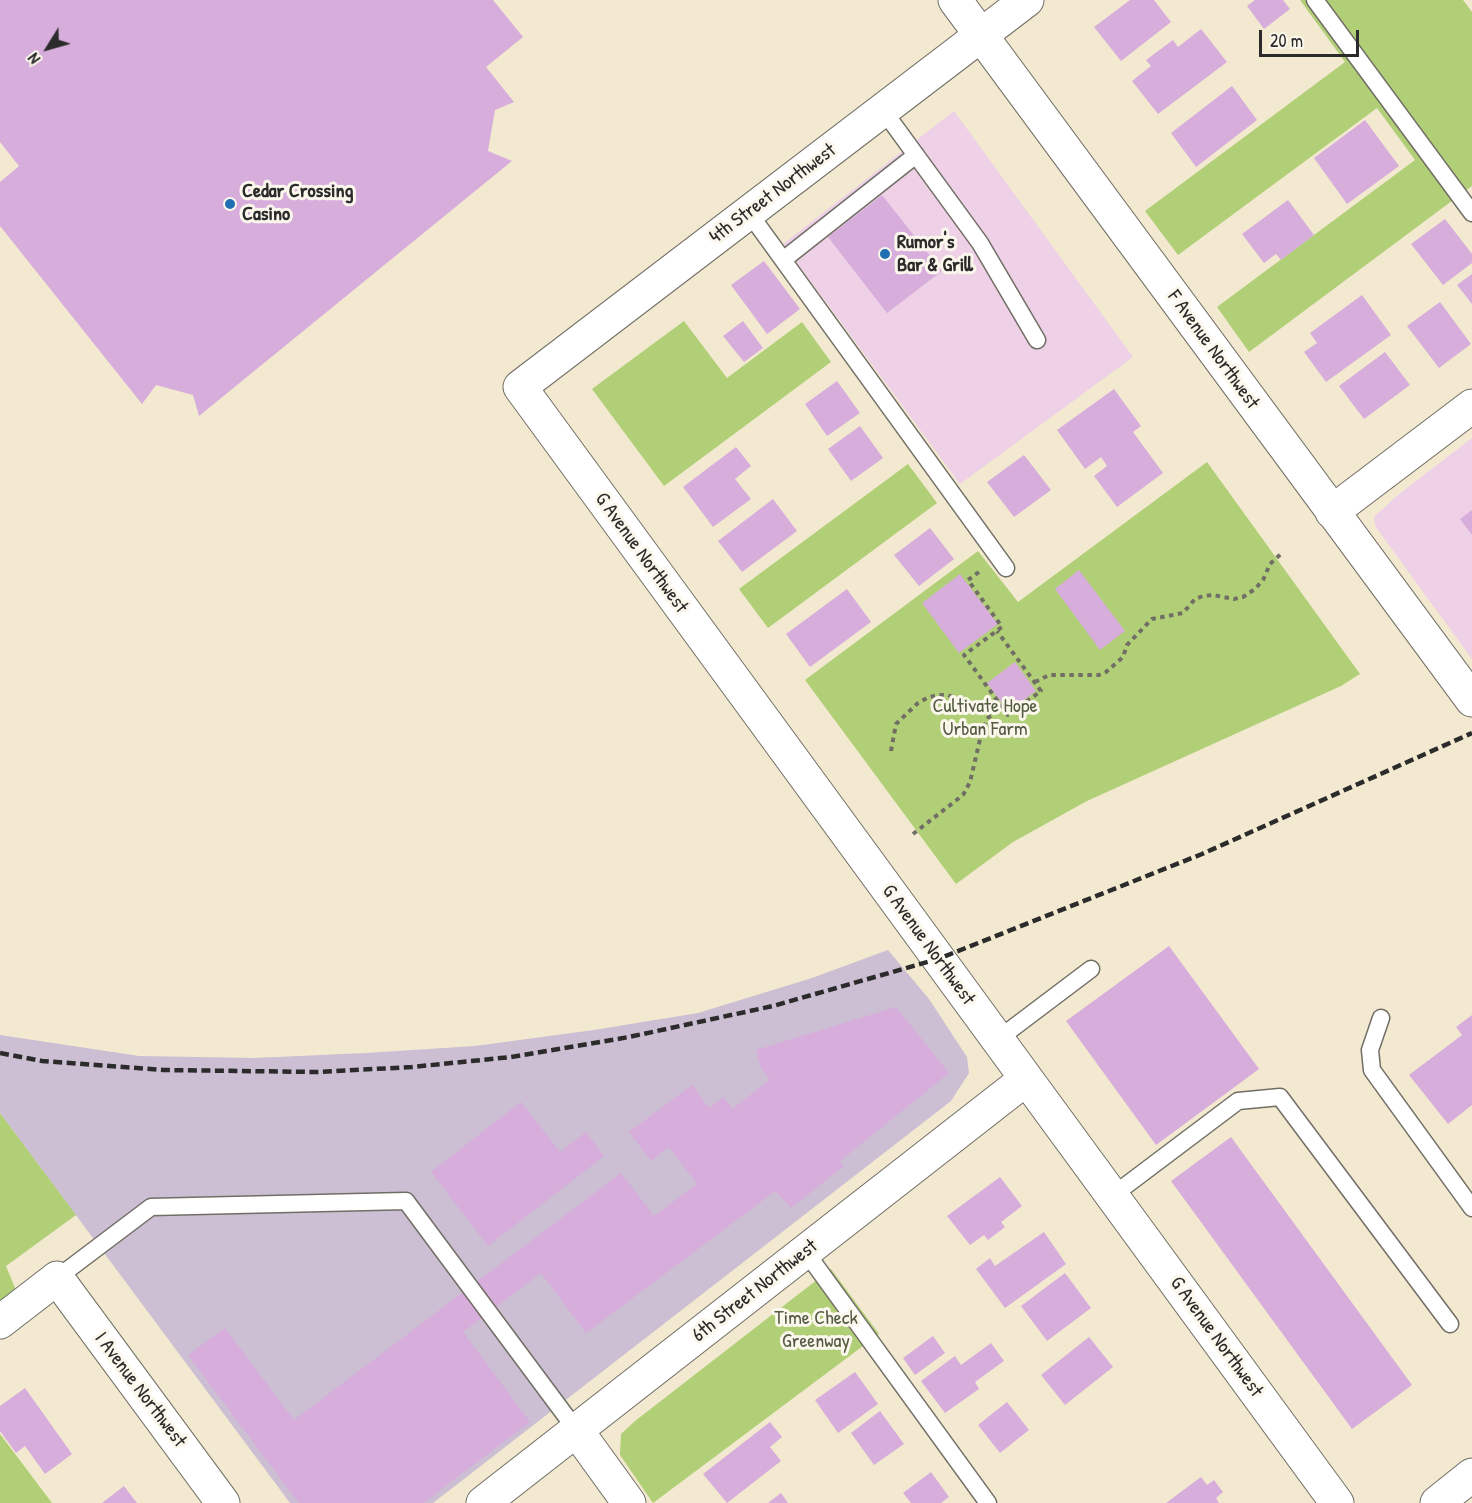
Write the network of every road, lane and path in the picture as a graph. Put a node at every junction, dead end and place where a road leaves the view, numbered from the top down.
1 (955, 0) edge
2 (1027, 0) edge
3 (1315, 0) edge
4 (982, 35) junction
5 (883, 110) junction
6 (916, 155) junction
7 (749, 213) junction
8 (1472, 213) edge
9 (783, 260) junction
10 (1037, 340) dead end
11 (520, 387) joint
12 (1472, 406) edge
13 (1332, 512) junction
14 (1282, 553) dead end
15 (1003, 563) joint
16 (997, 631) junction
17 (1035, 682) junction
18 (1472, 700) edge
19 (1001, 706) junction
20 (991, 715) junction
21 (891, 751) dead end
22 (913, 834) dead end
23 (1091, 969) dead end
24 (1381, 1018) dead end
25 (997, 1040) junction
26 (1026, 1079) junction
27 (1112, 1196) junction
28 (1472, 1208) edge
29 (805, 1251) junction
30 (57, 1278) junction
31 (0, 1322) edge
32 (1450, 1324) dead end
33 (577, 1431) junction
34 (1472, 1475) edge
35 (223, 1503) edge
36 (483, 1503) edge
37 (629, 1503) edge
38 (988, 1503) edge
39 (1337, 1503) edge
40 (1437, 1503) edge

1 - 4 street, F Avenue Northwest
2 - 4 street, 4th Street Northwest
3 - 8 lane
4 - 5 street, 4th Street Northwest
4 - 13 street, F Avenue Northwest
5 - 6 lane
5 - 7 street, 4th Street Northwest
6 - 9 lane
6 - 10 lane
7 - 9 lane
7 - 11 street, 4th Street Northwest
9 - 15 lane
11 - 25 street, G Avenue Northwest
12 - 13 street
13 - 18 street, F Avenue Northwest
14 - 17 path
15 - 16 path
16 - 17 path
16 - 19 path
17 - 19 path
19 - 20 path
20 - 21 path
20 - 22 path
23 - 25 lane
24 - 28 lane
25 - 26 street, G Avenue Northwest
26 - 27 street, G Avenue Northwest
26 - 29 street, 6th Street Northwest
27 - 32 lane
27 - 39 street, G Avenue Northwest
29 - 33 street, 6th Street Northwest
29 - 38 lane
30 - 31 street
30 - 33 lane
30 - 35 street, I Avenue Northwest
33 - 36 street, 6th Street Northwest
33 - 37 street
34 - 40 street

